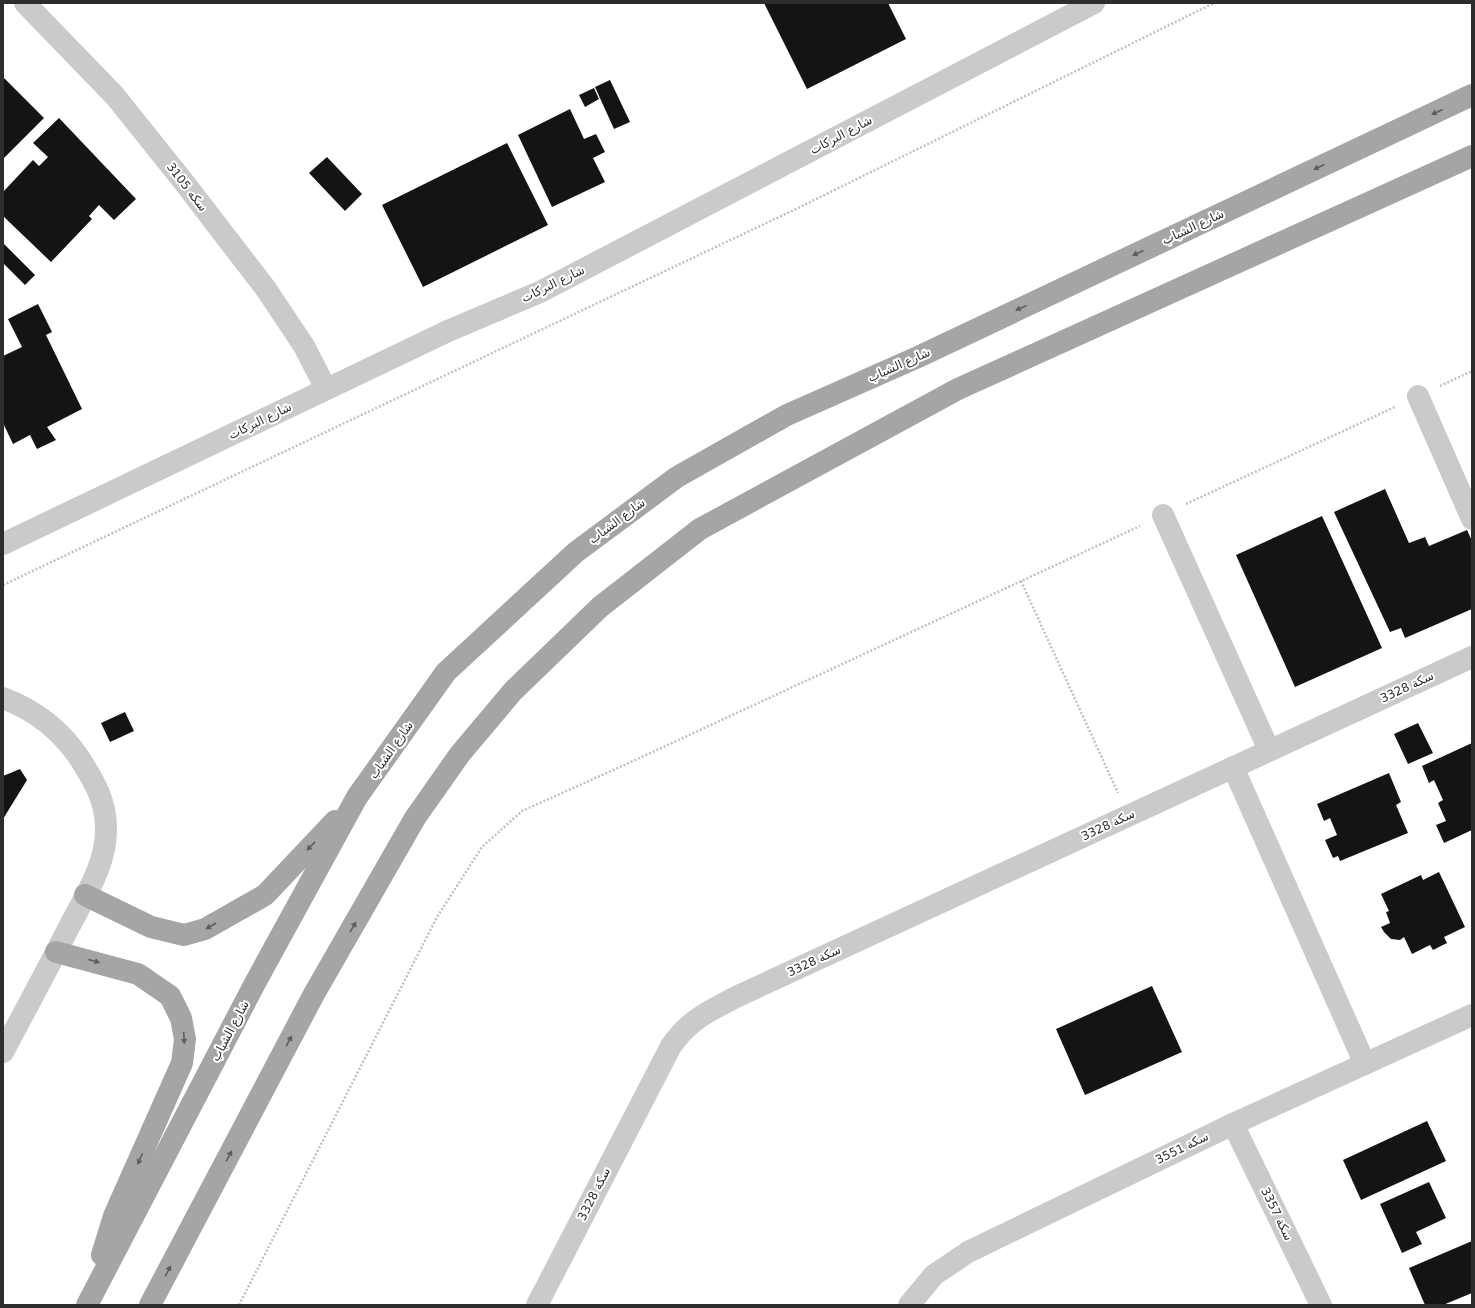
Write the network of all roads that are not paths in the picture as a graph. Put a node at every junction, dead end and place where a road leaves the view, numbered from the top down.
1 (25, 3) edge
2 (1094, 3) edge
3 (1472, 95) edge
4 (1472, 156) edge
5 (326, 389) junction
6 (1418, 396) road end
7 (1163, 515) road end
8 (1472, 519) edge
9 (3, 544) edge
10 (1472, 657) edge
11 (3, 698) edge
12 (1269, 750) junction
13 (1233, 767) junction
14 (358, 797) junction
15 (85, 895) junction
16 (56, 952) junction
17 (1472, 1015) edge
18 (3, 1052) edge
19 (1365, 1064) junction
20 (1233, 1124) junction
21 (86, 1305) edge
22 (150, 1305) edge
23 (537, 1305) edge
24 (909, 1305) edge
25 (1321, 1305) edge

1 - 5 street, سكه 3105
2 - 5 street, شارع البركات
3 -> 14 main road, شارع الشباب
22 -> 4 main road
5 - 9 street, شارع البركات
6 - 8 street
7 - 12 street
10 - 12 street, سكة 3328
11 - 15 street
12 - 13 street, سكة 3328
13 - 19 street
13 - 23 street, سكة 3328
14 -> 15 main road
14 - 21 main road, شارع الشباب
15 - 16 street
16 - 18 street
16 -> 21 main road
17 - 19 street, سكة 3551
19 - 20 street, سكة 3551
20 - 24 street, سكة 3551
20 - 25 street, سكة 3357

